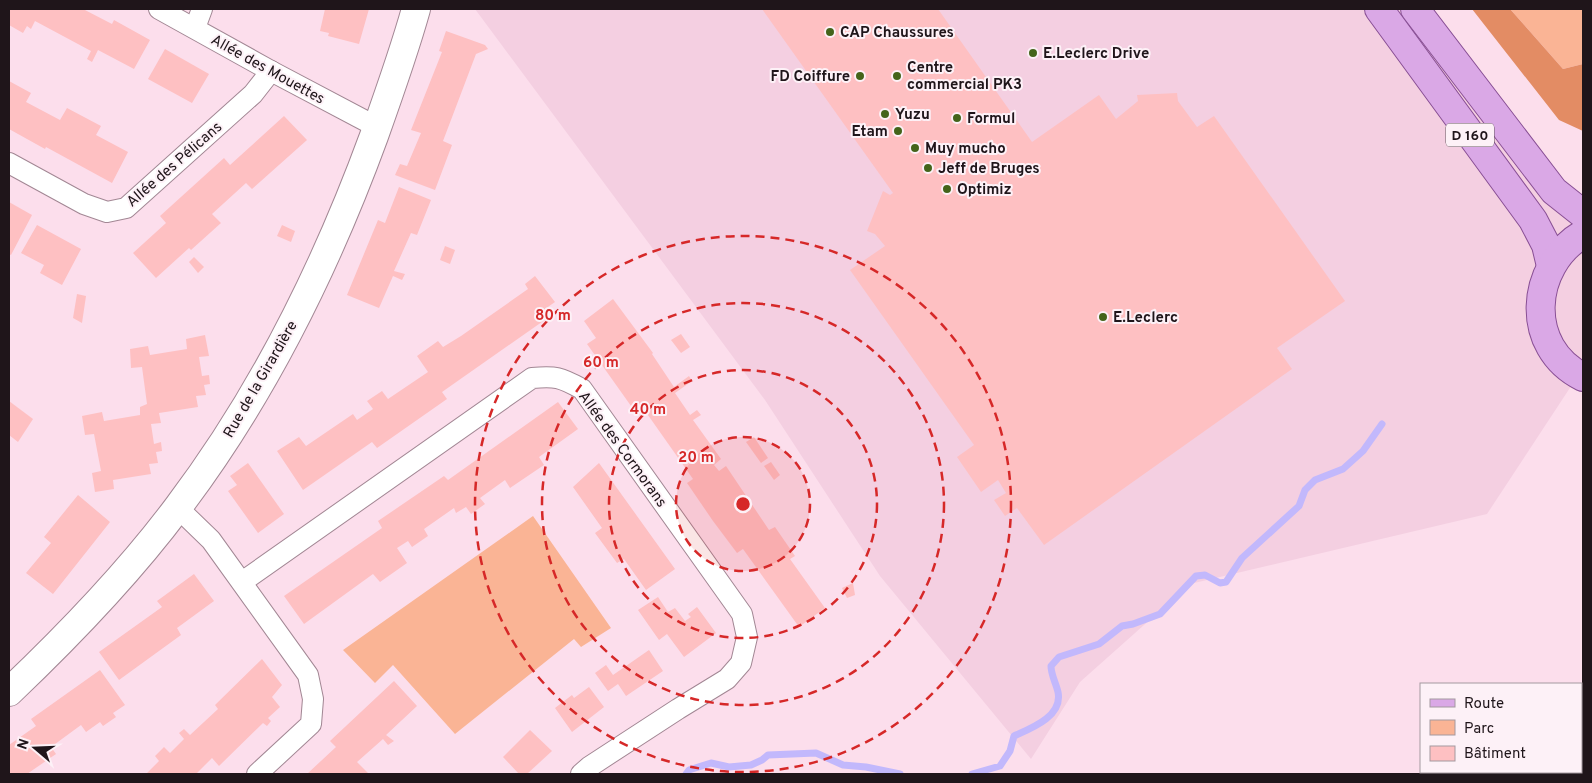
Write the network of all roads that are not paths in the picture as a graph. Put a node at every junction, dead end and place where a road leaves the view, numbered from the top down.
1 (159, 9) edge
2 (202, 9) edge
3 (416, 9) edge
4 (1379, 9) edge
5 (1415, 9) edge
6 (195, 28) junction
7 (271, 71) junction
8 (377, 127) junction
9 (9, 163) edge
10 (1583, 214) edge
11 (1583, 234) edge
12 (1551, 266) junction
13 (1583, 378) edge
14 (178, 508) junction
15 (242, 582) junction
16 (9, 692) edge
17 (257, 774) edge
18 (581, 774) edge

1 - 6 street, Allée des Mouettes
2 - 6 street
3 - 8 street, Rue de la Girardière
4 - 12 main road, D 160
5 - 10 main road, D 160
6 - 7 street, Allée des Mouettes
7 - 8 street, Allée des Mouettes
7 - 9 street, Allée des Pélicans
8 - 14 street, Rue de la Girardière
11 - 12 main road
12 - 13 main road
14 - 15 street
14 - 16 street, Rue de la Girardière
15 - 17 street
15 - 18 street, Allée des Cormorans

